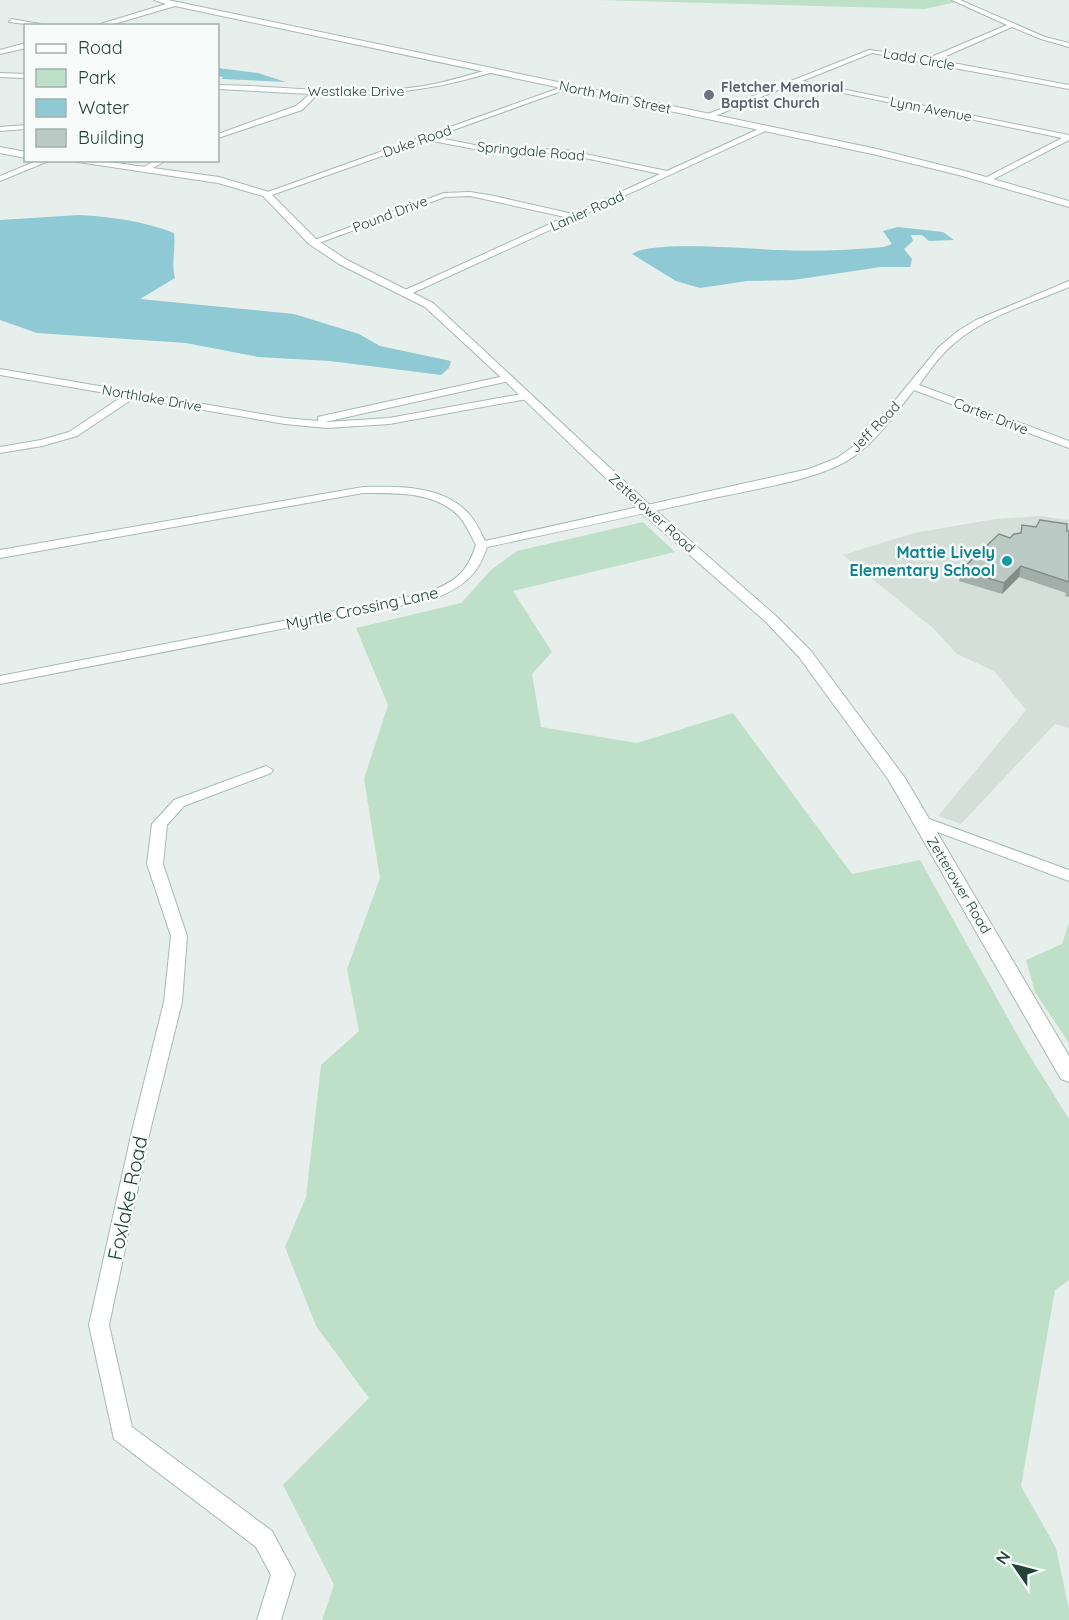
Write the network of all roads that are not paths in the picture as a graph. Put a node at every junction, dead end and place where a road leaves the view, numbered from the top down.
1 (158, 0) edge
2 (955, 0) edge
3 (174, 3) junction
4 (11, 21) dead end
5 (28, 24) edge
6 (104, 24) edge
7 (1012, 25) junction
8 (1069, 45) edge
9 (24, 46) edge
10 (0, 52) edge
11 (931, 60) junction
12 (491, 71) junction
13 (0, 75) edge
14 (24, 76) edge
15 (794, 81) junction
16 (219, 87) edge
17 (568, 87) junction
18 (1069, 87) edge
19 (316, 91) junction
20 (707, 116) junction
21 (24, 127) edge
22 (768, 128) junction
23 (0, 129) edge
24 (219, 136) edge
25 (1069, 137) edge
26 (428, 138) junction
27 (0, 150) edge
28 (24, 155) edge
29 (42, 162) edge
30 (84, 162) edge
31 (159, 162) edge
32 (143, 170) junction
33 (669, 174) junction
34 (0, 179) edge
35 (988, 180) junction
36 (266, 194) junction
37 (1069, 204) edge
38 (575, 217) junction
39 (313, 242) junction
40 (1069, 284) edge
41 (406, 293) junction
42 (0, 372) edge
43 (509, 378) junction
44 (913, 386) junction
45 (132, 395) junction
46 (527, 396) junction
47 (304, 423) junction
48 (1069, 445) edge
49 (0, 450) edge
50 (648, 511) junction
51 (482, 545) junction
52 (0, 554) edge
53 (0, 680) edge
54 (266, 770) dead end
55 (921, 821) junction
56 (1069, 876) edge
57 (1069, 1074) edge
58 (269, 1620) edge

1 - 3 street, North Main Street
2 - 7 street
3 - 6 street
3 - 12 street, North Main Street
4 - 5 street
7 - 8 street
7 - 11 street
9 - 10 street
11 - 15 street, Ladd Circle
11 - 18 street, Ladd Circle
12 - 17 street, North Main Street
12 - 19 street, Westlake Drive
13 - 14 street
15 - 20 street, Ladd Circle
15 - 25 street, Lynn Avenue
16 - 19 street, Westlake Drive
17 - 20 street, North Main Street
17 - 26 street, Duke Road
19 - 24 street
20 - 22 street, North Main Street
21 - 23 street
22 - 33 street, Lanier Road
22 - 35 street, North Main Street
25 - 35 street
26 - 33 street, Springdale Road
26 - 36 street, Duke Road
27 - 28 street
29 - 34 street
30 - 32 street, Zetterower Road
31 - 32 street
32 - 36 street, Zetterower Road
33 - 38 street, Lanier Road
35 - 37 street, North Main Street
36 - 39 street, Zetterower Road
38 - 39 street, Pound Drive
38 - 41 street, Lanier Road
39 - 41 street, Zetterower Road
40 - 44 street, Jeff Road
41 - 43 street, Zetterower Road
42 - 45 street, Northlake Drive
43 - 46 street, Zetterower Road
43 - 47 street, Northlake Drive
44 - 48 street, Carter Drive
44 - 50 street, Jeff Road
45 - 47 street, Northlake Drive
45 - 49 street
46 - 47 street, Northlake Drive
46 - 50 street, Zetterower Road
50 - 51 street, Jeff Road
50 - 55 street, Zetterower Road
51 - 52 street
51 - 53 street, Myrtle Crossing Lane
54 - 58 street, Foxlake Road
55 - 56 street
55 - 57 street, Zetterower Road

